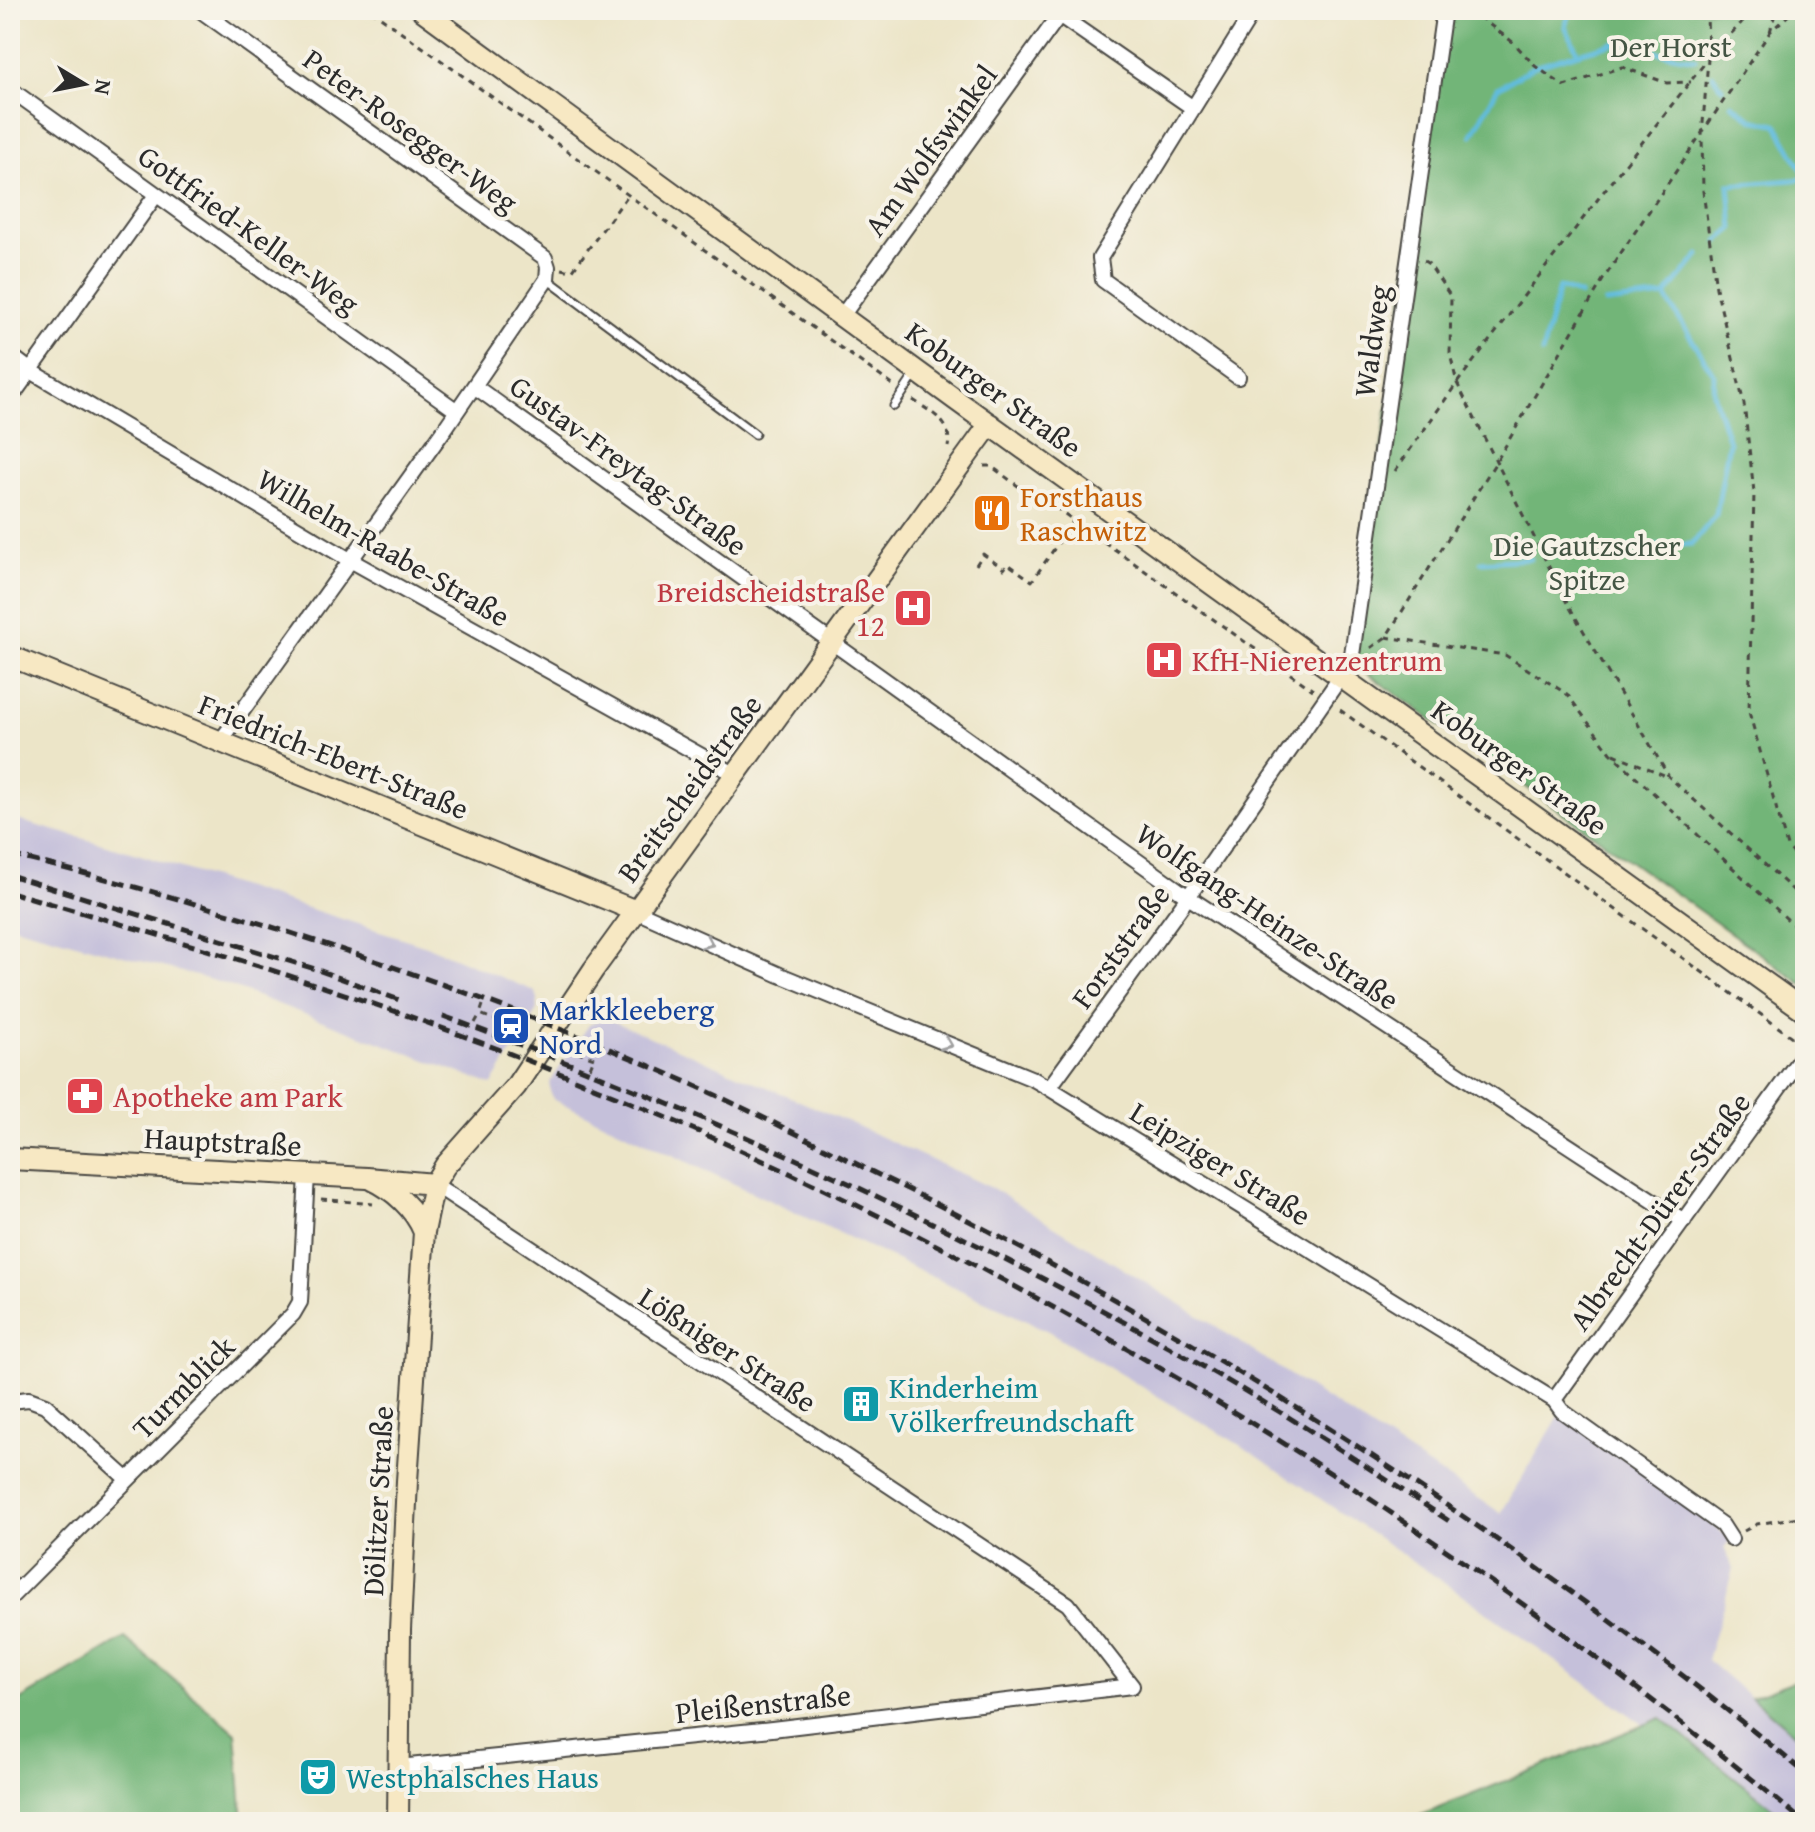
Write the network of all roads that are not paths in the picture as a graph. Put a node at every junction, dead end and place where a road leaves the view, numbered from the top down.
1 (200, 10) edge
2 (422, 10) edge
3 (1254, 10) edge
4 (1444, 10) edge
5 (1061, 12) edge
6 (10, 89) edge
7 (1193, 108) junction
8 (156, 195) junction
9 (547, 273) junction
10 (842, 316) junction
11 (10, 355) edge
12 (31, 371) junction
13 (917, 371) junction
14 (1238, 377) dead end
15 (474, 386) junction
16 (10, 399) edge
17 (894, 406) dead end
18 (457, 411) junction
19 (990, 424) junction
20 (755, 434) dead end
21 (350, 560) junction
22 (833, 642) junction
23 (10, 656) edge
24 (1343, 676) junction
25 (220, 742) junction
26 (736, 775) junction
27 (1188, 897) junction
28 (636, 911) junction
29 (1805, 1011) edge
30 (1801, 1046) edge
31 (1049, 1088) junction
32 (10, 1159) edge
33 (307, 1175) junction
34 (367, 1178) junction
35 (434, 1184) junction
36 (1684, 1221) junction
37 (424, 1232) junction
38 (1554, 1400) junction
39 (10, 1401) edge
40 (127, 1479) junction
41 (1731, 1539) road end
42 (10, 1598) edge
43 (1132, 1686) joint
44 (399, 1767) junction
45 (398, 1822) edge

1 - 9 street, Peter-Rosegger-Weg
2 - 10 main road, Koburger Straße
3 - 7 street
4 - 24 street, Waldweg
5 - 7 street, Am Wolfswinkel
5 - 10 street, Am Wolfswinkel
6 - 8 street, Gottfried-Keller-Weg
7 - 14 street
8 - 12 street
8 - 18 street, Gottfried-Keller-Weg
9 - 15 street
9 - 20 lane
10 - 13 main road, Koburger Straße
11 - 12 street, Wilhelm-Raabe-Straße
12 - 16 street
12 - 21 street, Wilhelm-Raabe-Straße
13 - 17 lane
13 - 19 main road, Koburger Straße
15 - 18 street
15 - 22 street, Gustav-Freytag-Straße
18 - 21 street
19 - 22 main road, Breitscheidstraße
19 - 24 main road, Koburger Straße
21 - 25 street
21 - 26 street, Wilhelm-Raabe-Straße
22 - 26 main road, Breitscheidstraße
22 - 27 street, Wolfgang-Heinze-Straße
23 - 25 main road, Friedrich-Ebert-Straße
24 - 27 street, Forststraße
24 - 29 main road, Koburger Straße
25 - 28 main road, Friedrich-Ebert-Straße
26 - 28 main road, Breitscheidstraße
27 - 31 street, Forststraße
27 - 36 street, Wolfgang-Heinze-Straße
28 -> 31 street, Leipziger Straße
28 - 35 main road, Breitscheidstraße
30 - 36 street, Albrecht-Dürer-Straße
31 - 38 street, Leipziger Straße
32 - 33 main road, Hauptstraße
33 - 34 main road, Hauptstraße
33 - 40 street, Turmblick
34 - 35 main road, Hauptstraße
34 - 37 main road
35 - 37 main road, Dölitzer Straße
35 - 43 street, Lößniger Straße
36 - 38 street, Albrecht-Dürer-Straße
37 - 44 main road, Dölitzer Straße
38 - 41 street, Leipziger Straße
39 - 40 street
40 - 42 street, Turmblick
43 - 44 street, Pleißenstraße
44 - 45 main road, Dölitzer Straße

